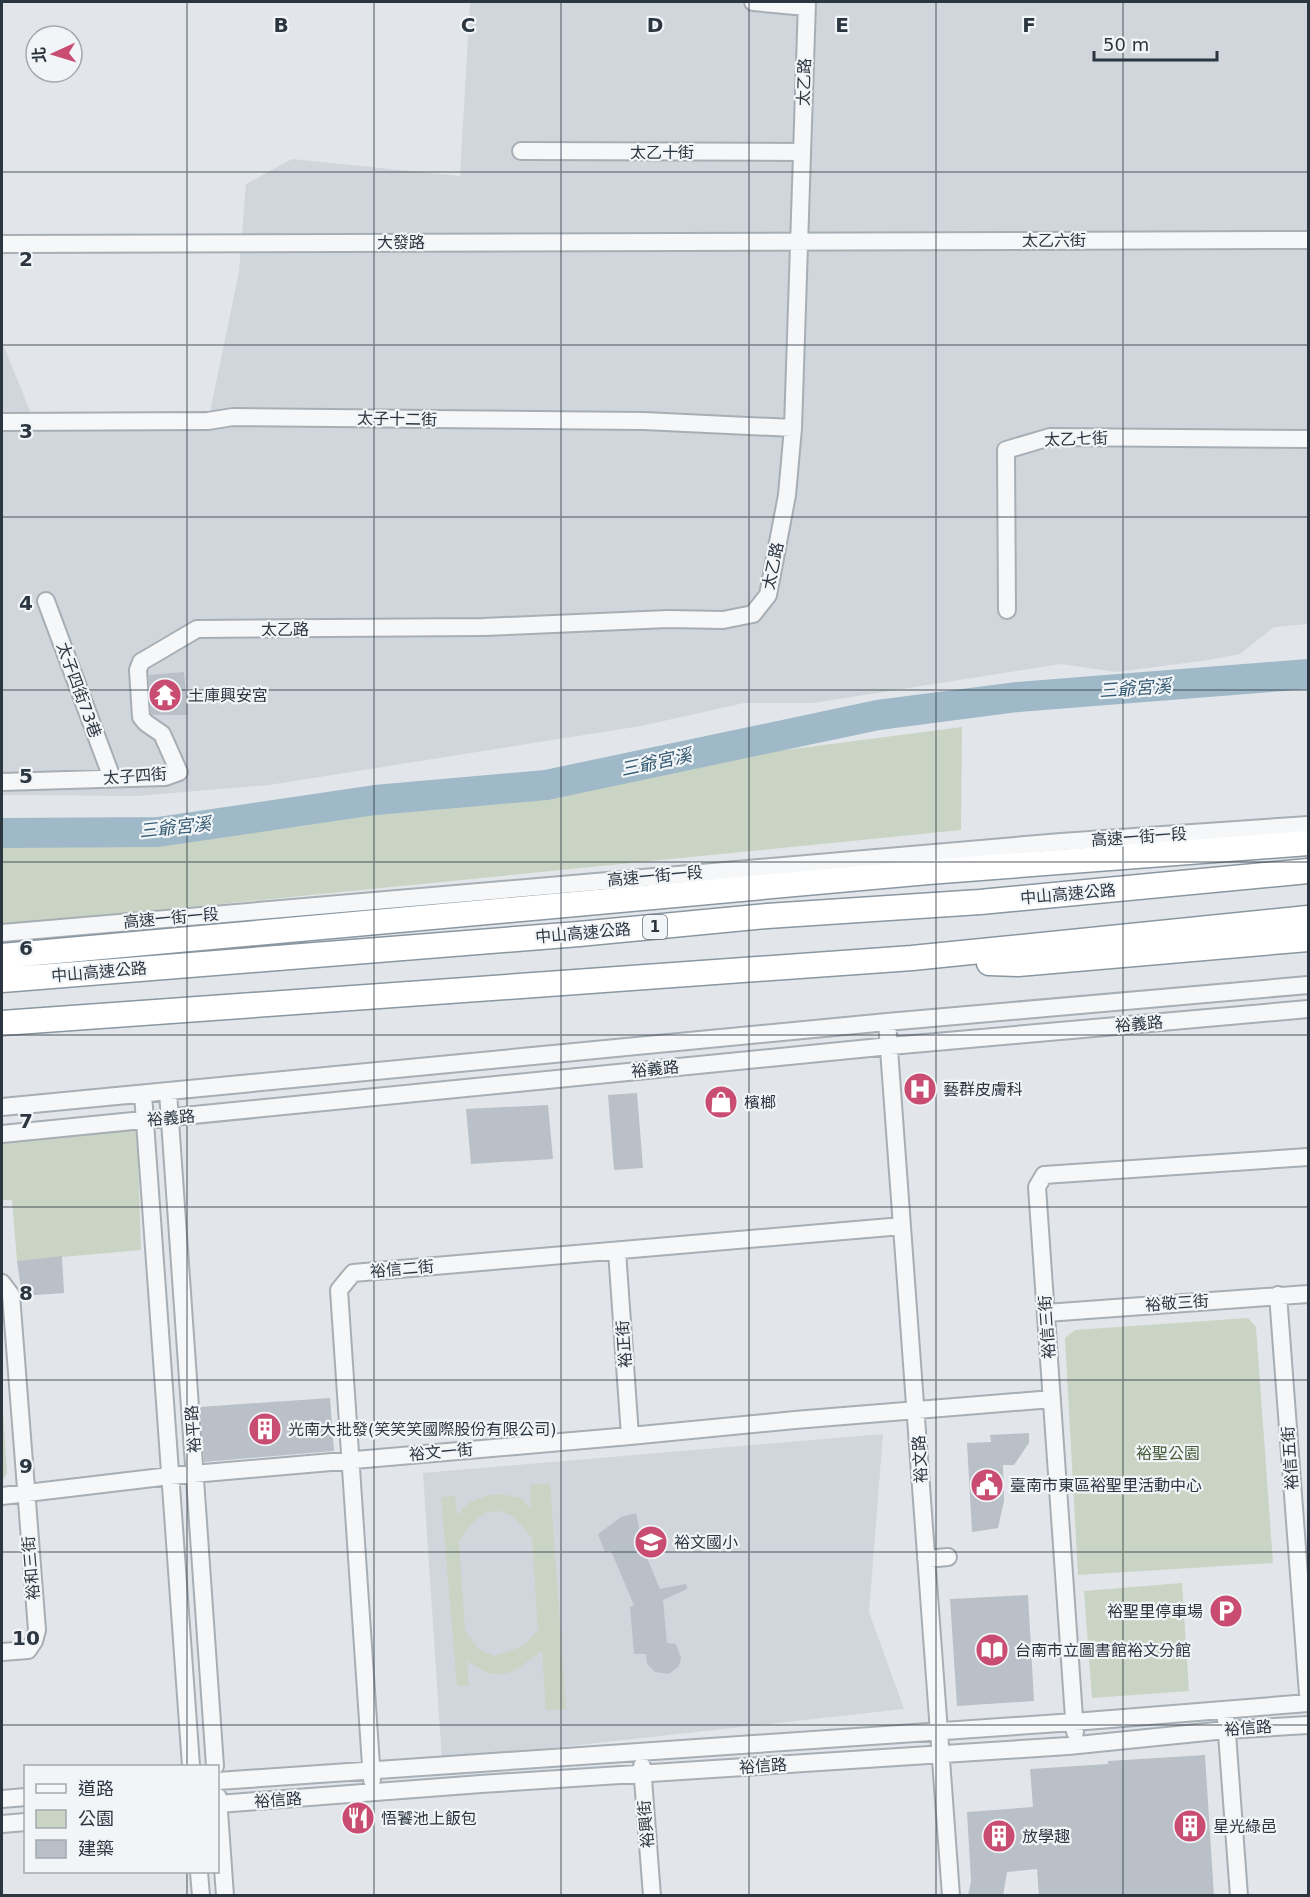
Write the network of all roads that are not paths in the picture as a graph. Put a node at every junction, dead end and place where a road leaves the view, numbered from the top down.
1 (753, 2) edge
2 (806, 4) edge
3 (521, 151) dead end
4 (802, 152) junction
5 (800, 240) junction
6 (1308, 240) edge
7 (2, 244) edge
8 (2, 422) edge
9 (793, 428) junction
10 (1308, 439) edge
11 (46, 601) dead end
12 (1007, 610) dead end
13 (172, 644) joint
14 (112, 778) junction
15 (2, 782) edge
16 (1308, 825) edge
17 (1308, 843) edge
18 (1308, 871) edge
19 (1308, 918) edge
20 (2, 933) edge
21 (1308, 939) edge
22 (2, 956) edge
23 (912, 958) junction
24 (2, 980) edge
25 (1308, 985) edge
26 (1308, 1009) edge
27 (2, 1023) edge
28 (887, 1023) junction
29 (890, 1046) junction
30 (168, 1092) junction
31 (143, 1094) junction
32 (2, 1107) edge
33 (170, 1118) junction
34 (145, 1120) junction
35 (2, 1134) edge
36 (1308, 1157) edge
37 (902, 1226) junction
38 (618, 1251) junction
39 (2, 1283) edge
40 (1308, 1294) edge
41 (1278, 1295) junction
42 (1046, 1313) junction
43 (1052, 1399) junction
44 (917, 1411) junction
45 (630, 1436) junction
46 (350, 1460) junction
47 (196, 1474) junction
48 (170, 1476) junction
49 (25, 1494) junction
50 (2, 1496) edge
51 (948, 1557) dead end
52 (926, 1558) junction
53 (2, 1652) edge
54 (1308, 1694) edge
55 (1308, 1703) edge
56 (1225, 1710) junction
57 (1074, 1722) junction
58 (1308, 1725) edge
59 (1226, 1730) junction
60 (940, 1731) junction
61 (1076, 1744) junction
62 (641, 1753) junction
63 (941, 1754) junction
64 (191, 1765) edge
65 (215, 1765) edge
66 (371, 1771) junction
67 (642, 1775) junction
68 (219, 1781) edge
69 (373, 1793) junction
70 (24, 1797) edge
71 (2, 1798) edge
72 (219, 1804) edge
73 (219, 1817) edge
74 (24, 1822) edge
75 (2, 1824) edge
76 (199, 1873) edge
77 (201, 1896) edge
78 (225, 1896) edge
79 (652, 1896) edge
80 (951, 1896) edge
81 (1239, 1896) edge

1 - 2 street
2 - 4 street, 太乙路
3 - 4 street, 太乙十街
4 - 5 street, 太乙路
5 - 6 street, 太乙六街
5 - 7 street, 大發路
5 - 9 street, 太乙路
8 - 9 street, 太子十二街
9 - 13 street, 太乙路
10 - 12 street, 太乙七街
11 - 14 street, 太子四街73巷
13 - 14 street, 太子四街
14 - 15 street, 太子四街
16 - 20 street, 高速一街一段
17 - 22 highway
18 - 24 highway, 中山高速公路 / 1
19 - 23 highway
21 - 23 highway
23 - 27 highway
25 - 28 street, 裕義路
26 - 29 street, 裕義路
28 - 29 street, 裕文路
28 - 30 street, 裕義路
29 - 33 street, 裕義路
29 - 37 street, 裕文路
30 - 31 street, 裕義路
30 - 33 street, 裕平路
31 - 32 street, 裕義路
31 - 34 street, 裕平路
33 - 34 street, 裕義路
33 - 47 street, 裕平路
34 - 35 street, 裕義路
34 - 48 street, 裕平路
36 - 42 street, 裕信三街
37 - 38 street, 裕信二街
37 - 44 street, 裕文路
38 - 45 street, 裕正街
38 - 46 street, 裕信二街
39 - 49 street
40 - 41 street, 裕敬三街
41 - 42 street, 裕敬三街
41 - 54 street, 裕信五街
42 - 43 street, 裕信三街
43 - 44 street, 裕文一街
43 - 57 street, 裕信三街
44 - 45 street, 裕文一街
44 - 52 street, 裕文路
45 - 46 street, 裕文一街
46 - 47 street, 裕文一街
46 - 66 street, 裕信二街
47 - 48 street, 裕文一街
47 - 65 street, 裕平路
48 - 49 street, 裕文一街
48 - 64 street, 裕平路
49 - 50 street, 裕文一街
49 - 53 street, 裕和三街
51 - 52 street
52 - 60 street, 裕文路
55 - 56 street, 裕信路
56 - 57 street, 裕信路
56 - 59 street
57 - 60 street, 裕信路
57 - 61 street, 裕信三街
58 - 59 street, 裕信路
59 - 61 street, 裕信路
59 - 81 street
60 - 62 street, 裕信路
60 - 63 street, 裕文路
61 - 63 street, 裕信路
62 - 66 street, 裕信路
62 - 67 street, 裕興街
63 - 67 street, 裕信路
63 - 80 street, 裕文路
66 - 68 street, 裕信路
66 - 69 street, 裕信二街
67 - 69 street, 裕信路
67 - 79 street, 裕興街
69 - 72 street, 裕信路
70 - 71 street
73 - 78 street
74 - 75 street
76 - 77 street

